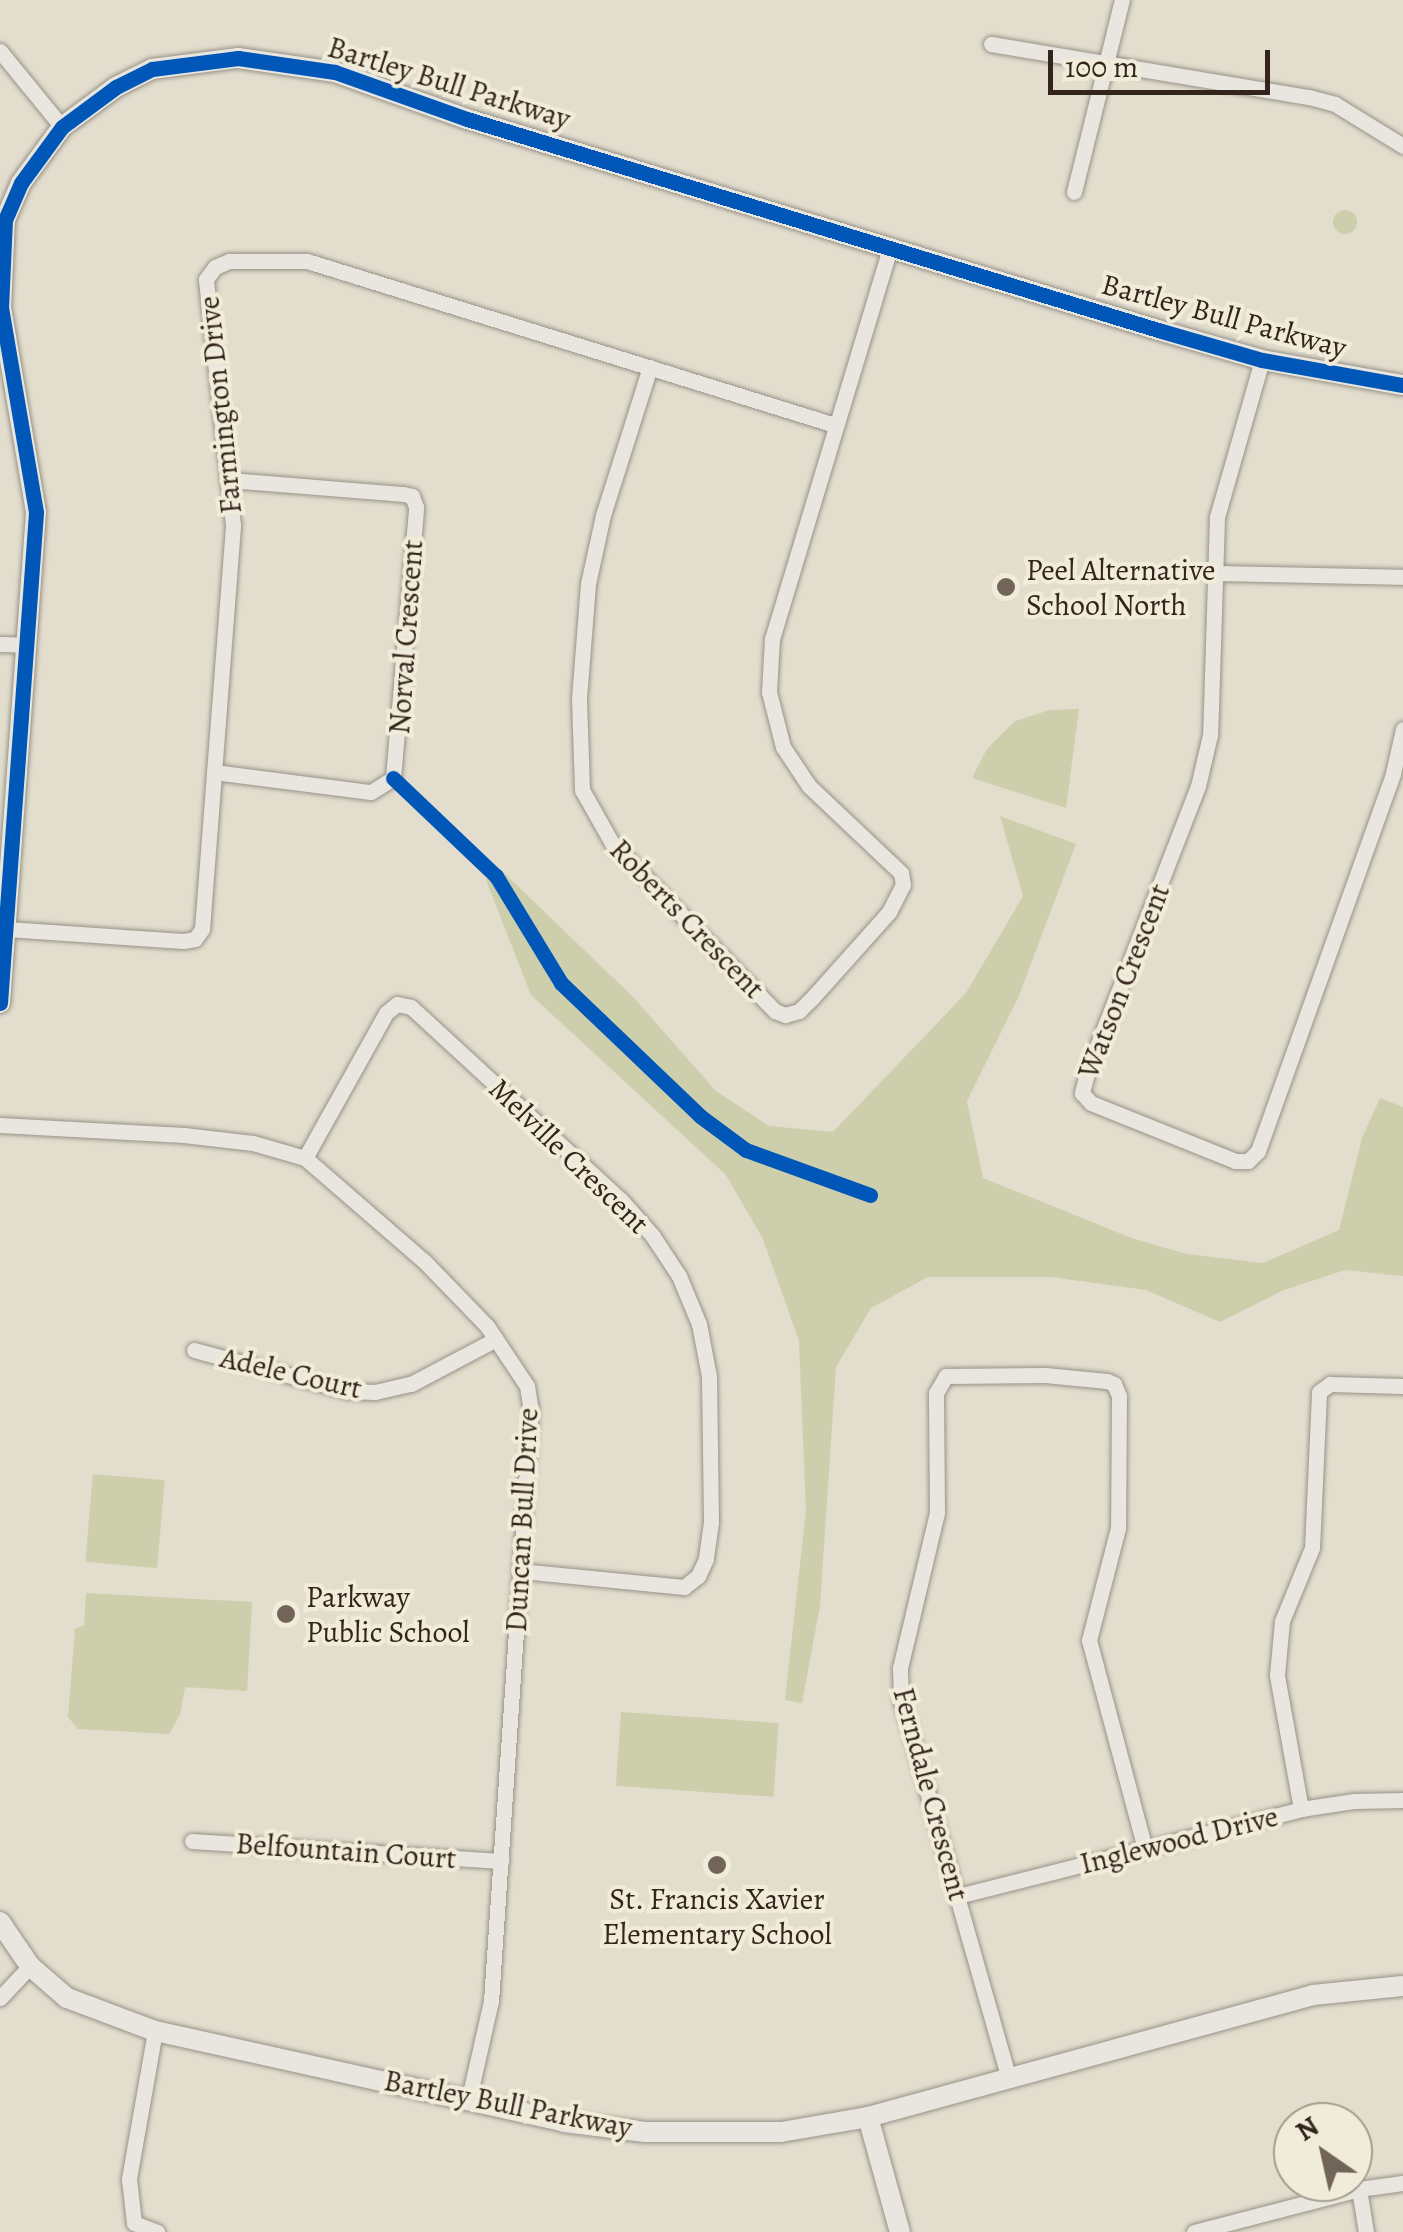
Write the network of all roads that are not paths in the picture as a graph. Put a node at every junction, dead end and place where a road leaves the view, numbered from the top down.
1 (1122, 0) edge
2 (992, 44) dead end
3 (0, 50) edge
4 (1106, 63) junction
5 (62, 127) junction
6 (1403, 146) edge
7 (1074, 192) dead end
8 (890, 248) junction
9 (1262, 360) junction
10 (650, 367) junction
11 (1403, 385) edge
12 (835, 425) junction
13 (228, 480) junction
14 (1214, 572) junction
15 (1403, 576) edge
16 (0, 644) edge
17 (24, 645) junction
18 (1403, 729) edge
19 (214, 772) junction
20 (6, 928) junction
21 (0, 1003) edge
22 (0, 1126) edge
23 (305, 1158) junction
24 (496, 1340) junction
25 (194, 1350) dead end
26 (1403, 1386) edge
27 (522, 1571) junction
28 (1403, 1800) edge
29 (1300, 1809) junction
30 (192, 1841) dead end
31 (1146, 1849) junction
32 (501, 1862) junction
33 (958, 1896) junction
34 (0, 1922) edge
35 (30, 1966) junction
36 (1403, 1986) edge
37 (0, 1998) edge
38 (156, 2031) junction
39 (1009, 2079) junction
40 (469, 2098) junction
41 (868, 2117) junction
42 (1403, 2183) edge
43 (1373, 2187) edge
44 (1310, 2202) edge
45 (1362, 2202) edge
46 (157, 2232) edge
47 (900, 2232) edge
48 (1194, 2232) edge
49 (1366, 2232) edge

1 - 4 street
2 - 4 street
3 - 5 street
4 - 6 street
4 - 7 street
5 - 8 street, Bartley Bull Parkway
5 - 17 street, Bartley Bull Parkway
8 - 9 street, Bartley Bull Parkway
8 - 12 street, Roberts Crescent
9 - 11 street, Bartley Bull Parkway
9 - 14 street, Watson Crescent
10 - 12 street, Farmington Drive
10 - 12 street, Roberts Crescent
10 - 13 street, Farmington Drive
13 - 19 street, Farmington Drive
13 - 19 street, Norval Crescent
14 - 15 street
14 - 18 street, Watson Crescent
16 - 17 street
17 - 20 street, Bartley Bull Parkway
19 - 20 street, Farmington Drive
20 - 21 street, Bartley Bull Parkway
22 - 23 street, Duncan Bull Drive
23 - 24 street, Duncan Bull Drive
23 - 27 street, Melville Crescent
24 - 25 street, Adele Court
24 - 27 street, Duncan Bull Drive
26 - 29 street
27 - 32 street, Duncan Bull Drive
28 - 29 street, Inglewood Drive
29 - 31 street, Inglewood Drive
30 - 32 street, Belfountain Court
31 - 33 street, Inglewood Drive
31 - 33 street, Ferndale Crescent
32 - 40 street, Duncan Bull Drive
33 - 39 street, Ferndale Crescent
34 - 35 street, Bartley Bull Parkway
35 - 37 street
35 - 38 street, Bartley Bull Parkway
36 - 39 street, Bartley Bull Parkway
38 - 40 street, Bartley Bull Parkway
38 - 46 street
39 - 41 street, Bartley Bull Parkway
40 - 41 street, Bartley Bull Parkway
41 - 47 street
42 - 43 street
44 - 48 street
45 - 49 street

